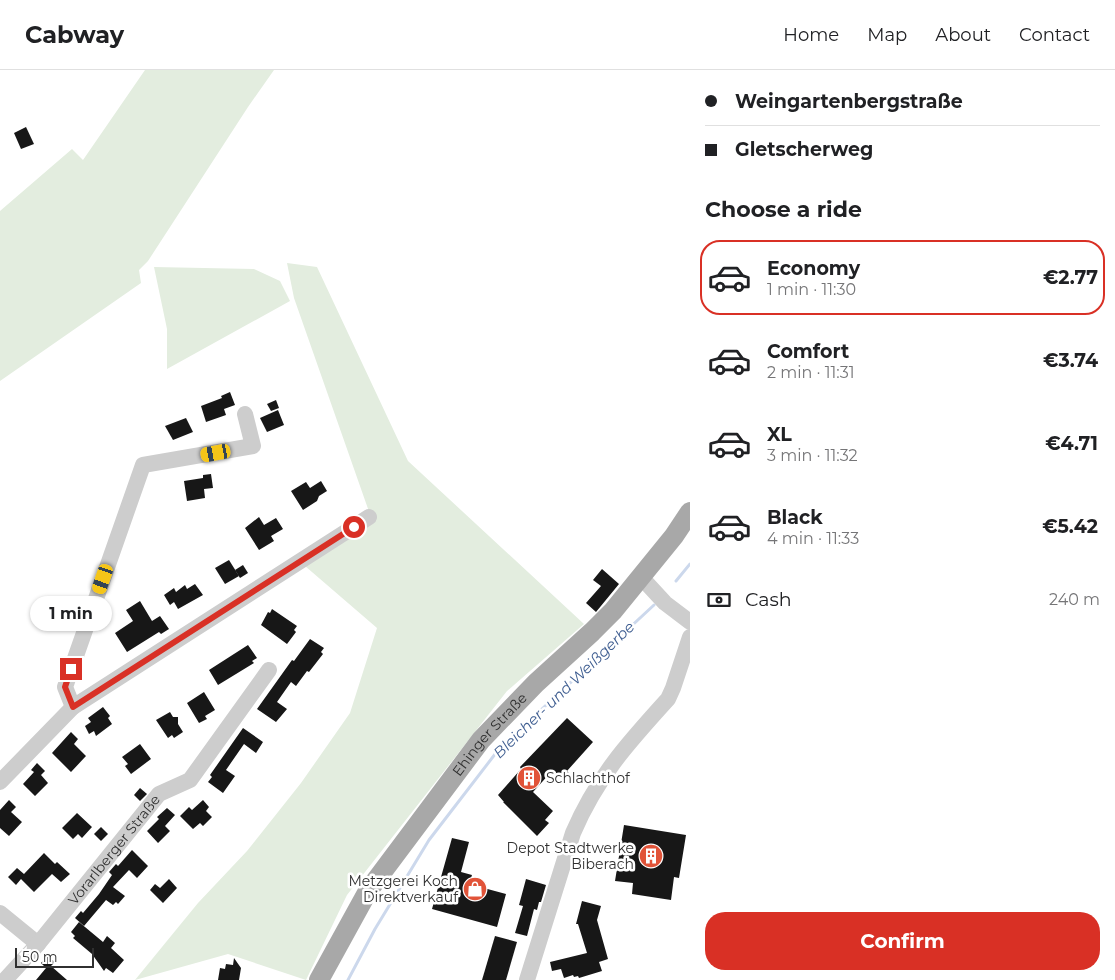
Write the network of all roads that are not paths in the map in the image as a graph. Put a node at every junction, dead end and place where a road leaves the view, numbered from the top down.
1 (245, 414) dead end
2 (690, 512) edge
3 (368, 517) dead end
4 (641, 577) junction
5 (690, 622) edge
6 (690, 637) edge
7 (270, 670) dead end
8 (73, 707) junction
9 (0, 782) edge
10 (0, 914) edge
11 (38, 944) junction
12 (5, 980) edge
13 (319, 980) edge
14 (527, 980) edge

1 - 8 street
2 - 4 main road, Ehinger Straße
3 - 8 street
4 - 5 street
4 - 13 main road, Ehinger Straße
6 - 14 street
7 - 11 street, Vorarlberger Straße
8 - 9 street
10 - 11 street
11 - 12 street, Vorarlberger Straße

